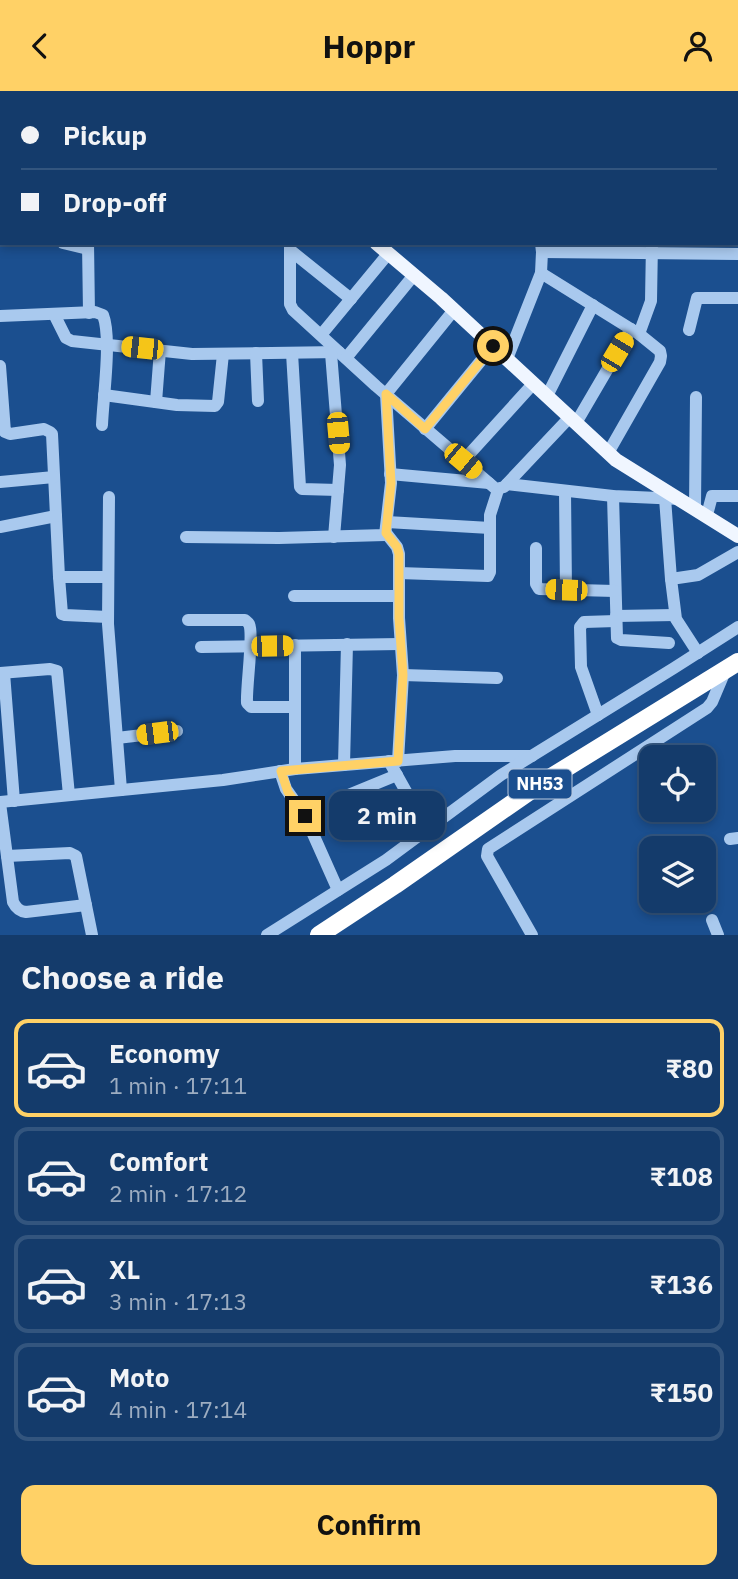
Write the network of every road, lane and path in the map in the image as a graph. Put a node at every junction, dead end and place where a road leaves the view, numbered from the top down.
1 (378, 245) edge
2 (88, 246) edge
3 (290, 247) edge
4 (542, 248) edge
5 (652, 248) edge
6 (388, 254) junction
7 (738, 254) edge
8 (541, 273) junction
9 (414, 275) junction
10 (738, 297) edge
11 (351, 299) junction
12 (593, 305) junction
13 (454, 310) junction
14 (89, 313) junction
15 (54, 314) junction
16 (0, 316) edge
17 (689, 330) dead end
18 (635, 331) junction
19 (321, 335) junction
20 (114, 345) junction
21 (493, 346) junction
22 (160, 350) junction
23 (223, 353) junction
24 (256, 353) junction
25 (292, 353) junction
26 (339, 354) junction
27 (507, 359) junction
28 (0, 369) edge
29 (533, 384) junction
30 (386, 394) junction
31 (108, 396) junction
32 (547, 396) junction
33 (696, 397) dead end
34 (258, 401) dead end
35 (156, 402) junction
36 (573, 420) junction
37 (102, 425) dead end
38 (425, 429) junction
39 (608, 453) junction
40 (463, 461) junction
41 (390, 474) junction
42 (54, 477) junction
43 (0, 482) edge
44 (498, 486) junction
45 (338, 490) junction
46 (565, 491) junction
47 (613, 496) junction
48 (738, 496) edge
49 (109, 497) dead end
50 (673, 499) junction
51 (701, 512) junction
52 (56, 516) junction
53 (0, 527) edge
54 (387, 528) junction
55 (490, 528) junction
56 (738, 536) edge
57 (186, 537) dead end
58 (334, 537) junction
59 (536, 548) dead end
60 (738, 552) edge
61 (399, 573) junction
62 (59, 577) junction
63 (108, 577) junction
64 (671, 579) junction
65 (566, 590) junction
66 (615, 591) junction
67 (294, 596) dead end
68 (399, 596) junction
69 (675, 615) junction
70 (108, 617) junction
71 (616, 618) junction
72 (188, 620) dead end
73 (738, 627) edge
74 (400, 643) junction
75 (669, 643) dead end
76 (347, 644) junction
77 (295, 645) junction
78 (249, 646) junction
79 (201, 647) dead end
80 (698, 653) junction
81 (732, 666) edge
82 (2, 673) edge
83 (403, 675) junction
84 (497, 678) dead end
85 (295, 707) junction
86 (598, 715) junction
87 (177, 731) dead end
88 (117, 738) junction
89 (532, 755) junction
90 (393, 761) junction
91 (344, 765) junction
92 (295, 769) junction
93 (281, 771) junction
94 (397, 775) junction
95 (121, 790) junction
96 (69, 795) junction
97 (341, 798) dead end
98 (14, 801) junction
99 (0, 802) edge
100 (427, 829) junction
101 (7, 856) junction
102 (338, 890) junction
103 (86, 905) junction
104 (712, 920) dead end
105 (530, 934) edge
106 (92, 935) edge
107 (267, 935) edge
108 (319, 935) edge
109 (718, 935) edge

1 - 6 main road
2 - 14 street
3 - 11 street
3 - 19 street
4 - 5 street
4 - 8 street
5 - 7 street
5 - 18 street
6 - 9 main road
6 - 11 street
8 - 12 street
8 - 27 street
9 - 13 main road
9 - 26 street
10 - 17 street
11 - 19 street
12 - 18 street
12 - 32 street
13 - 21 main road
13 - 30 street
14 - 15 street
14 - 20 street
15 - 16 street
15 - 20 street
18 - 36 street
18 - 39 street
19 - 26 street
20 - 22 street
20 - 31 street
21 - 27 main road
21 - 38 street
22 - 23 street
22 - 35 street
23 - 24 street
23 - 35 street
24 - 25 street
24 - 34 street
25 - 26 street
25 - 45 street
26 - 30 street
26 - 45 street
27 - 29 main road
28 - 42 street
29 - 32 main road
29 - 40 street
30 - 38 street
30 - 41 street
31 - 35 street
31 - 37 street
32 - 36 main road
33 - 51 street
36 - 39 main road
36 - 44 street
38 - 40 street
39 - 50 main road
40 - 44 street
41 - 44 street
41 - 54 street
42 - 43 street
42 - 52 street
44 - 46 street
44 - 55 street
45 - 58 street
46 - 47 street
46 - 65 street
47 - 50 street
47 - 66 street
48 - 51 street
49 - 63 street
50 - 51 main road
50 - 64 street
51 - 56 main road
52 - 53 street
52 - 62 street
54 - 55 street
54 - 58 street
54 - 61 street
55 - 61 street
57 - 58 street
59 - 65 street
60 - 64 street
61 - 68 street
62 - 63 street
62 - 70 street
63 - 70 street
64 - 69 street
65 - 66 street
66 - 71 street
67 - 68 street
68 - 74 street
69 - 71 street
69 - 80 street
70 - 88 street
71 - 75 street
71 - 86 street
72 - 78 street
73 - 80 street
74 - 76 street
74 - 83 street
76 - 77 street
76 - 91 street
77 - 78 street
77 - 85 street
78 - 79 street
78 - 85 street
80 - 86 street
81 - 105 street
81 - 108 highway, NH53
82 - 96 street
82 - 98 street
83 - 84 street
83 - 90 street
85 - 92 street
86 - 89 street
87 - 88 street
88 - 95 street
89 - 90 street
89 - 100 street
90 - 91 street
90 - 94 street
91 - 92 street
92 - 93 street
93 - 95 street
93 - 102 street
94 - 97 street
94 - 100 street
95 - 96 street
96 - 98 street
98 - 99 street
99 - 101 street
100 - 102 street
101 - 103 street
101 - 103 street
102 - 107 street
103 - 106 street
104 - 109 street

